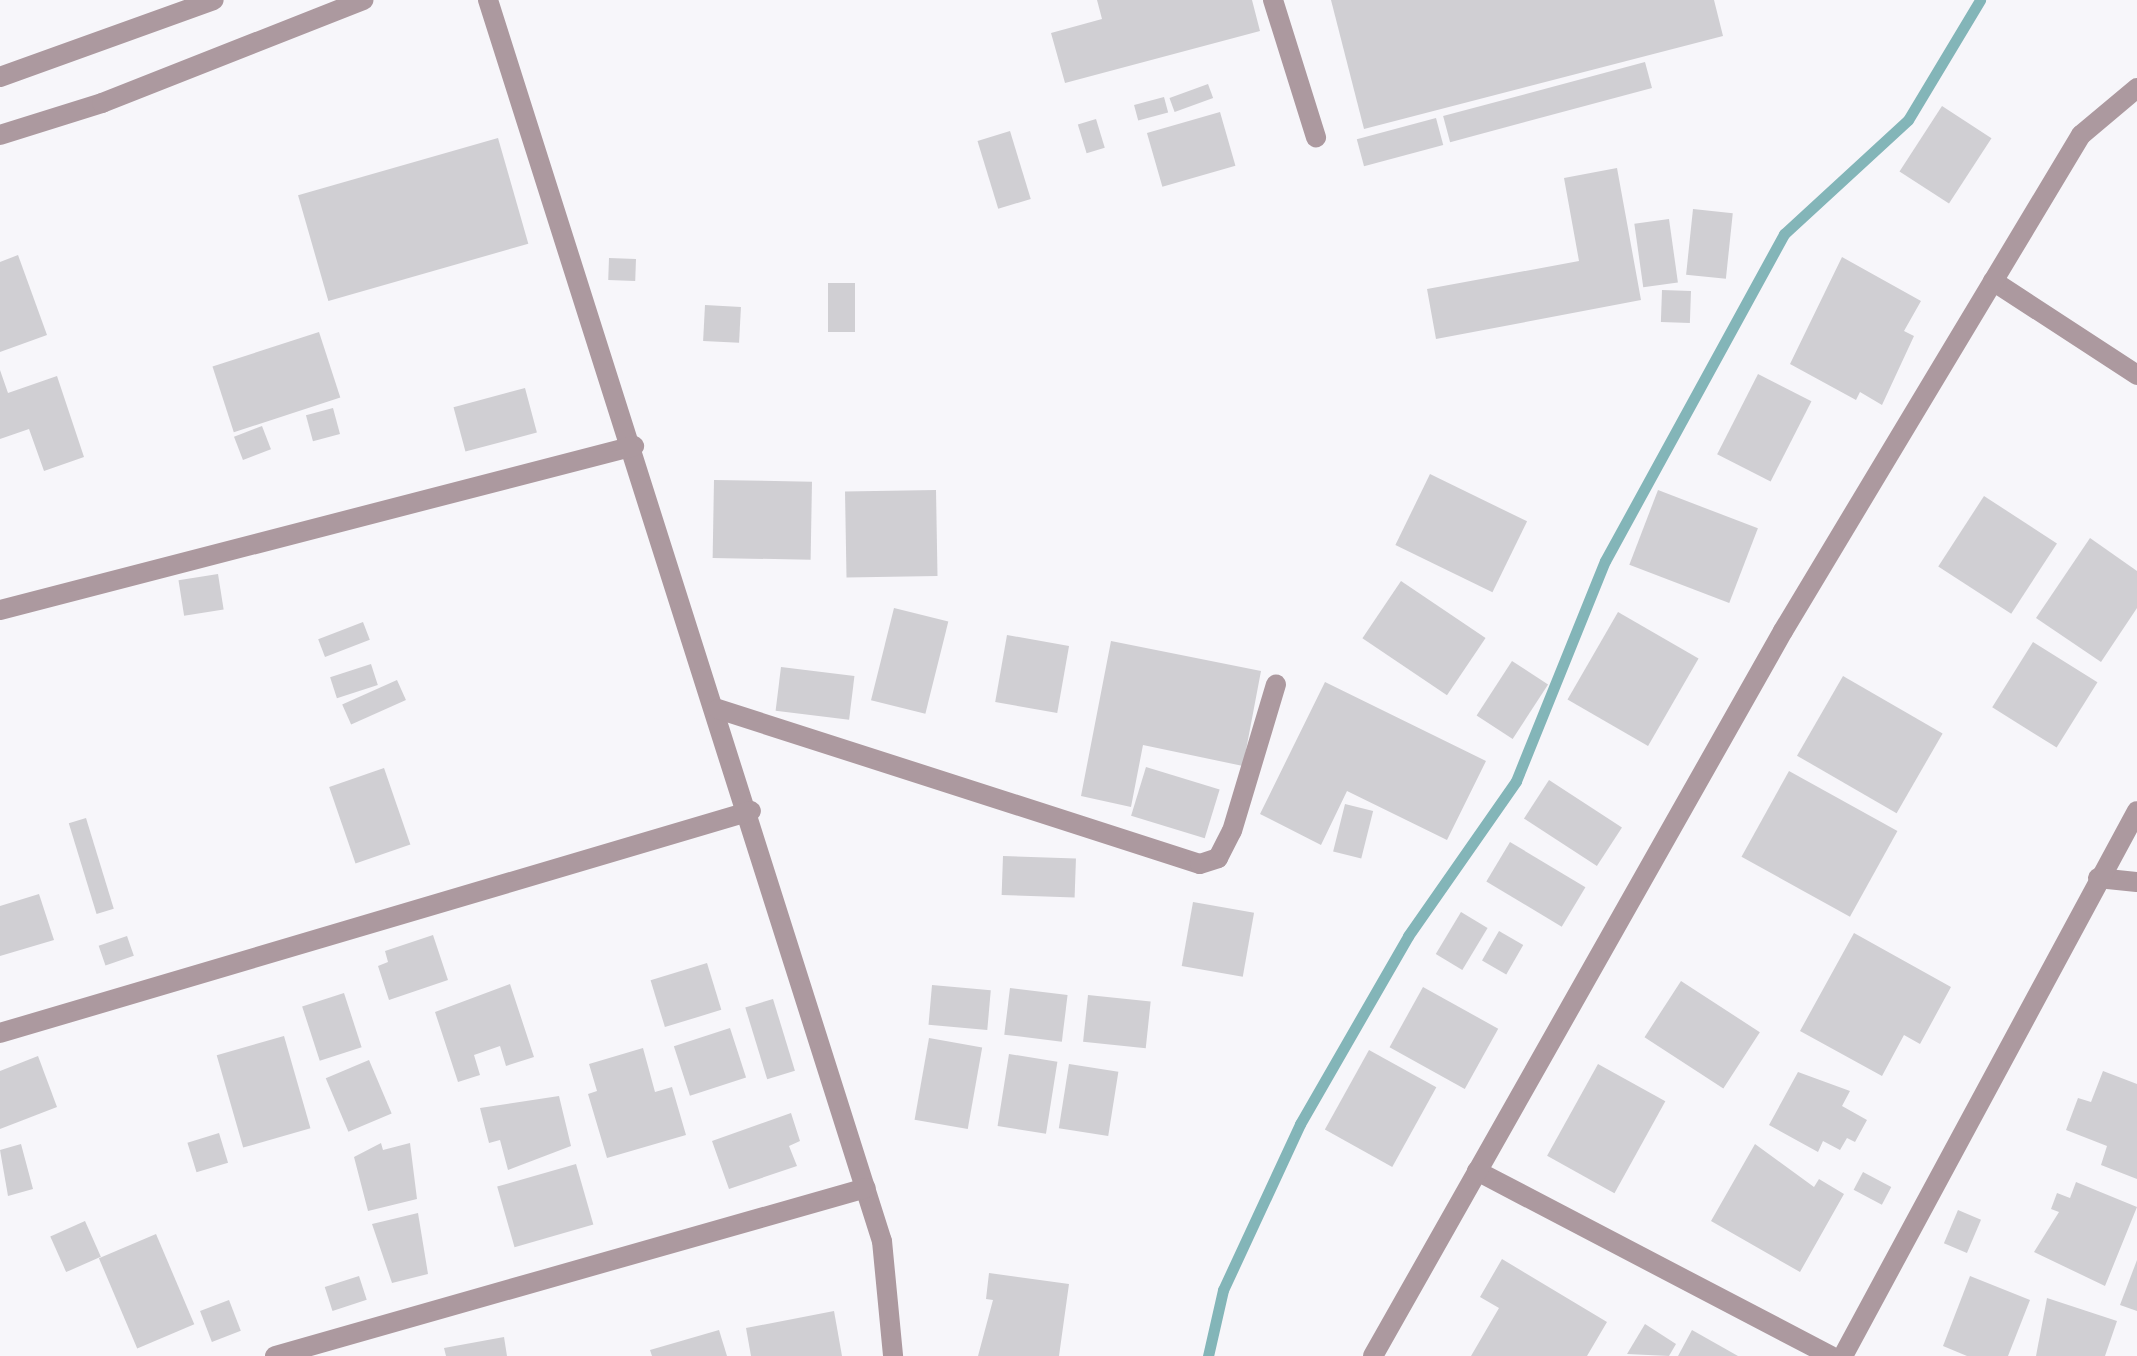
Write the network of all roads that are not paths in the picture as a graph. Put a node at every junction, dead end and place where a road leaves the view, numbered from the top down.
1 (214, 0) edge
2 (363, 0) edge
3 (488, 0) edge
4 (1273, 0) edge
5 (0, 77) edge
6 (2137, 88) edge
7 (0, 135) edge
8 (1316, 137) dead end
9 (1993, 281) junction
10 (2137, 375) edge
11 (634, 446) junction
12 (0, 610) edge
13 (1276, 684) dead end
14 (718, 709) junction
15 (751, 811) junction
16 (2137, 811) edge
17 (2098, 878) junction
18 (2137, 882) edge
19 (0, 1033) edge
20 (1477, 1171) junction
21 (866, 1188) junction
22 (275, 1356) edge
23 (893, 1356) edge
24 (1373, 1356) edge
25 (1831, 1356) edge
26 (1843, 1356) edge

1 - 5 street
2 - 7 street
3 - 11 street
4 - 8 street
6 - 9 street
9 - 10 street
9 - 20 street
11 - 12 street
11 - 14 street
13 - 14 street
14 - 15 street
15 - 19 street
15 - 21 street
16 - 17 street
17 - 18 street
17 - 26 street
20 - 24 street
20 - 25 street
21 - 22 street
21 - 23 street

